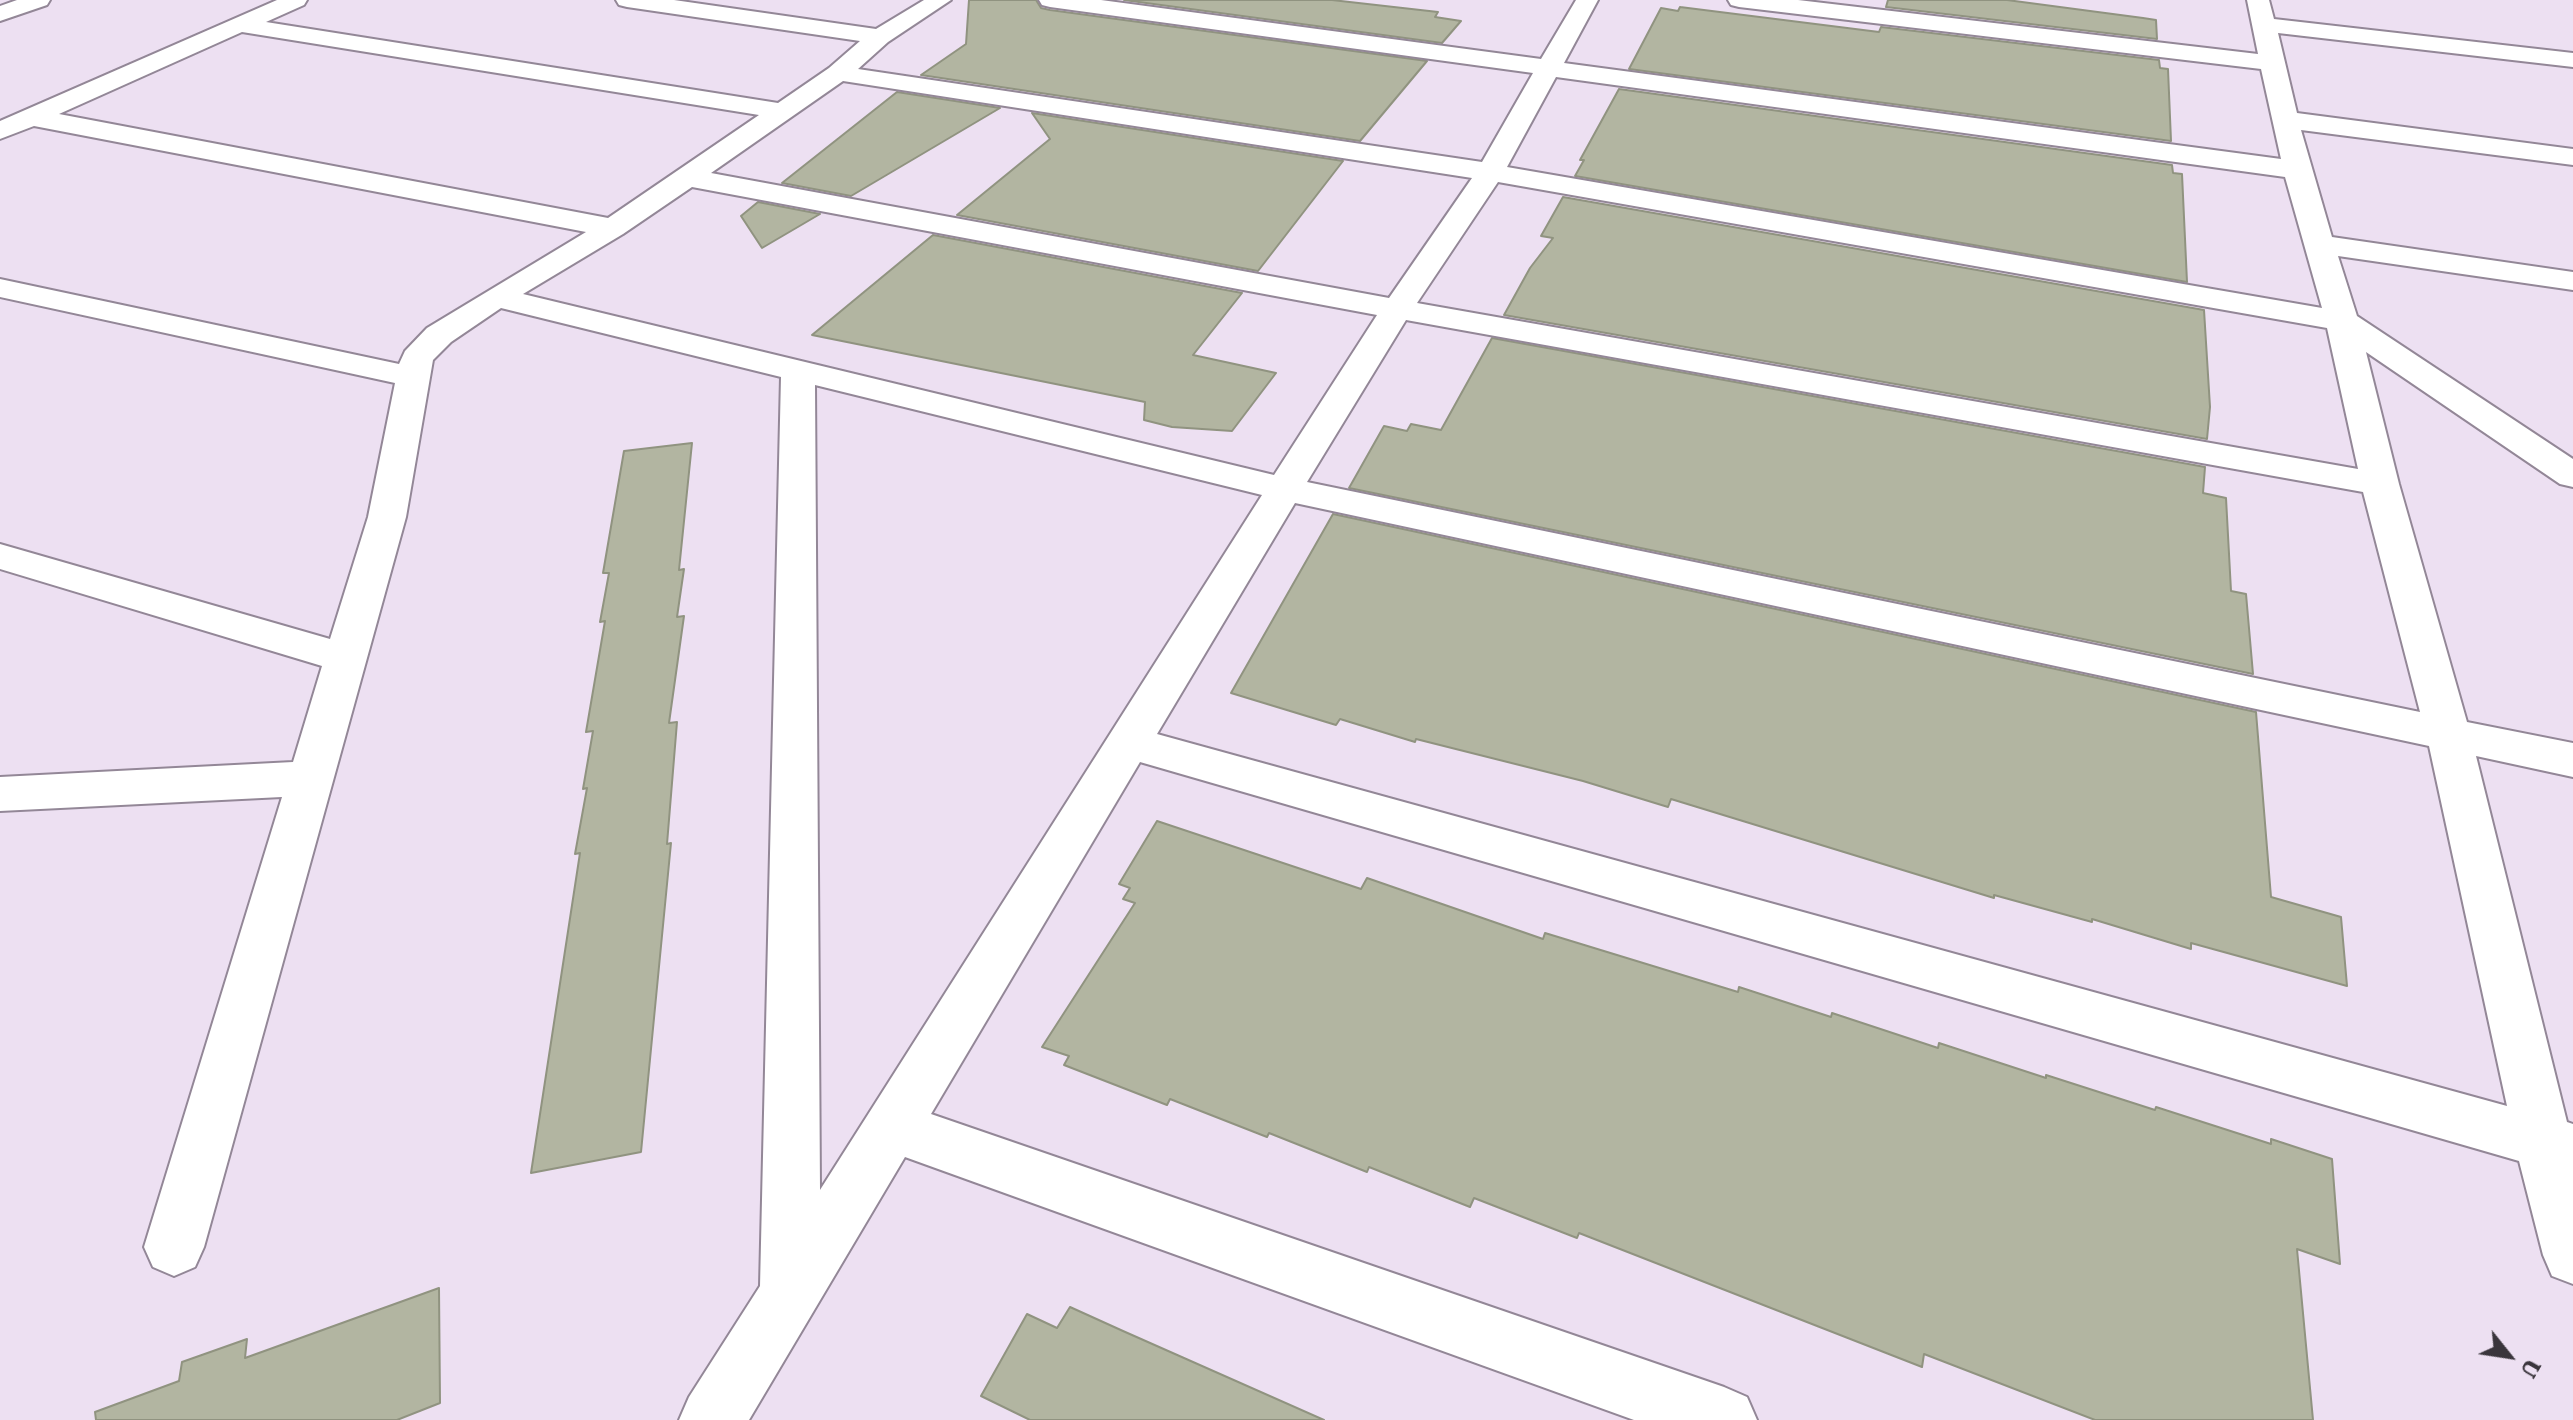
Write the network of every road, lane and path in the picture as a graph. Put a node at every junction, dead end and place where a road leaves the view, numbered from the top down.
1 (39, 0) edge
2 (296, 0) edge
3 (627, 0) edge
4 (940, 0) edge
5 (1050, 0) edge
6 (1587, 0) edge
7 (1739, 0) edge
8 (2258, 0) edge
9 (0, 14) edge
10 (240, 25) junction
11 (2266, 25) junction
12 (880, 37) junction
13 (2573, 60) edge
14 (2273, 63) junction
15 (1548, 66) junction
16 (838, 73) junction
17 (782, 111) junction
18 (31, 117) junction
19 (2287, 120) junction
20 (0, 131) edge
21 (2573, 157) edge
22 (2297, 170) junction
23 (1490, 172) junction
24 (685, 177) junction
25 (613, 228) junction
26 (2320, 244) junction
27 (2573, 281) edge
28 (0, 288) edge
29 (496, 297) junction
30 (1397, 309) junction
31 (2342, 321) junction
32 (798, 371) junction
33 (413, 377) junction
34 (2573, 476) edge
35 (2380, 484) junction
36 (1284, 489) junction
37 (0, 556) edge
38 (347, 659) junction
39 (2448, 732) junction
40 (1128, 742) junction
41 (2573, 760) edge
42 (311, 778) junction
43 (0, 794) edge
44 (894, 1127) junction
45 (2558, 1146) edge
46 (174, 1247) dead end
47 (2573, 1255) edge
48 (790, 1295) junction
49 (712, 1420) edge
50 (1724, 1420) edge

1 - 9 street
2 - 10 street
3 - 12 street
4 - 12 street
5 - 15 street
6 - 15 street
7 - 14 street
8 - 11 street
10 - 17 street
10 - 18 street
11 - 13 street
11 - 14 street
12 - 16 street
14 - 19 street
15 - 22 street
15 - 23 street
16 - 17 street
16 - 23 street
17 - 24 street
18 - 20 street
18 - 25 street
19 - 21 street
19 - 22 street
22 - 26 street
23 - 30 street
23 - 31 street
24 - 25 street
24 - 30 street
25 - 29 street
26 - 27 street
26 - 31 street
28 - 33 street
29 - 32 street
29 - 33 street
30 - 35 street
30 - 36 street
31 - 34 street
31 - 35 street
32 - 36 street
32 - 48 street
33 - 38 street
35 - 39 street
36 - 39 street
36 - 40 street
37 - 38 street
38 - 42 street
39 - 41 street
39 - 45 street
40 - 44 street
40 - 45 street
42 - 43 street
42 - 46 street
44 - 48 street
44 - 50 street
45 - 47 street
48 - 49 street

